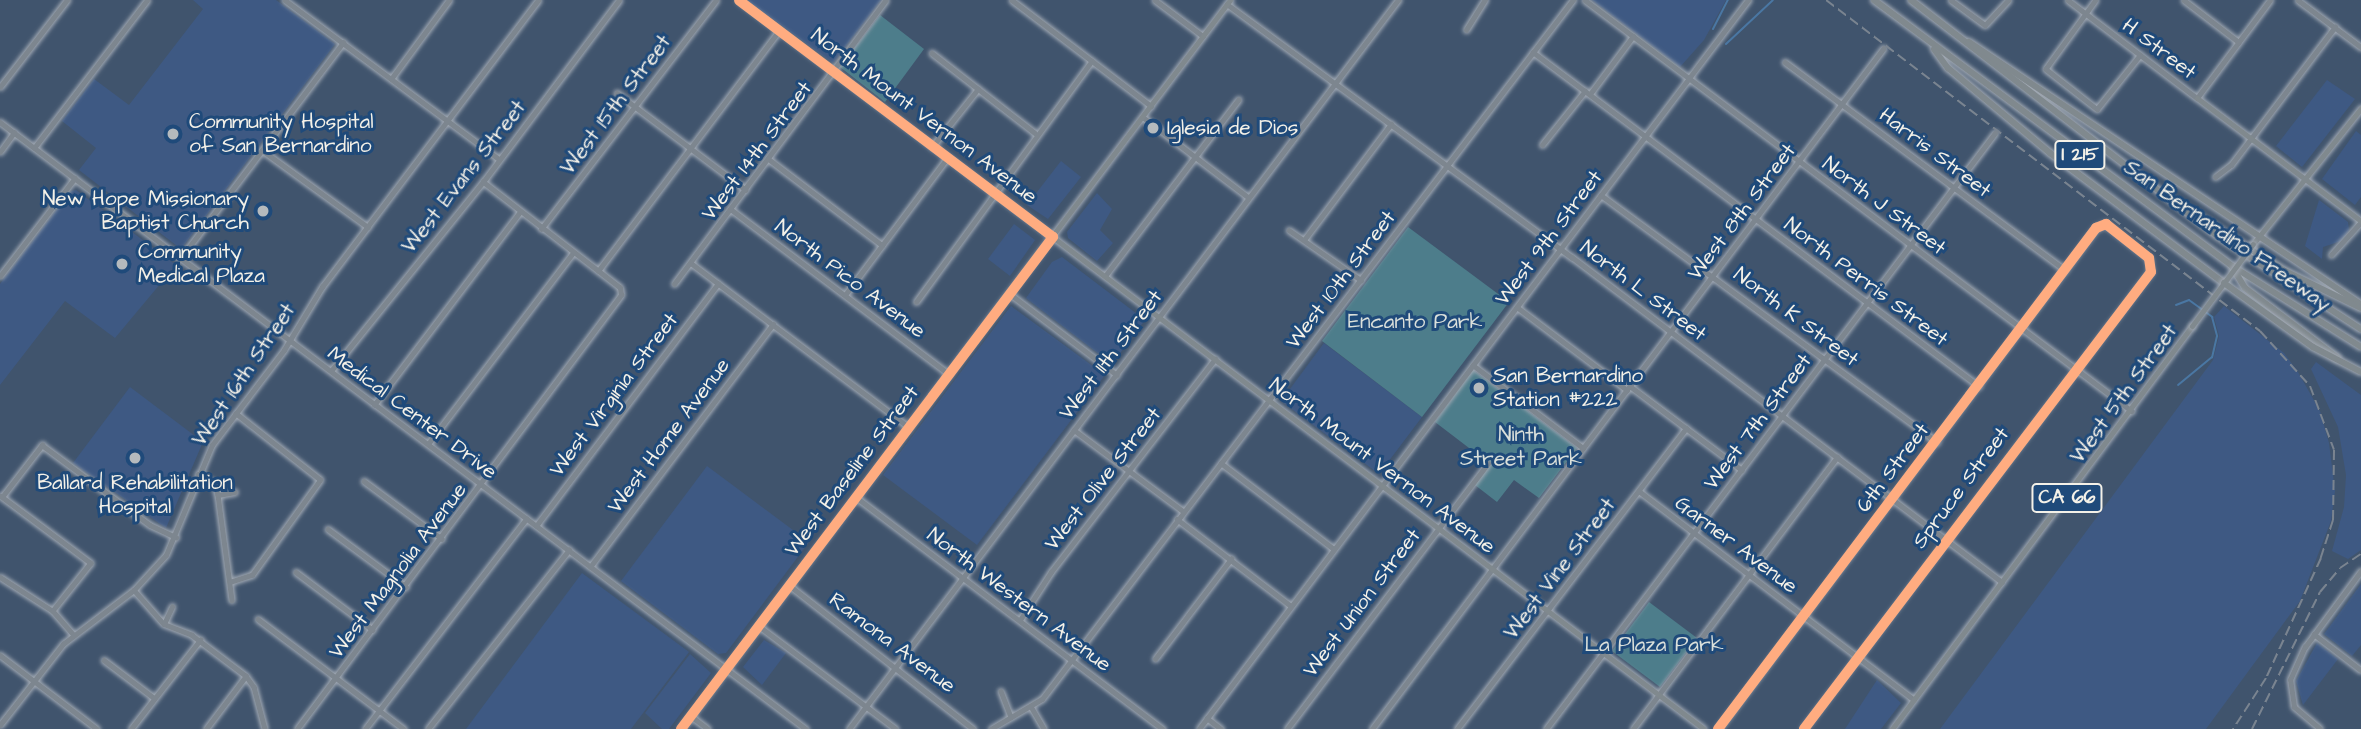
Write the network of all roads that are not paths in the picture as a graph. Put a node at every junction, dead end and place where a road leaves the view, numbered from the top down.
1 (67, 0) edge
2 (147, 0) edge
3 (285, 0) edge
4 (449, 0) edge
5 (538, 0) edge
6 (619, 0) edge
7 (716, 0) edge
8 (739, 0) edge
9 (886, 0) edge
10 (1012, 0) edge
11 (1155, 0) edge
12 (1398, 0) edge
13 (1485, 0) edge
14 (1573, 0) edge
15 (1586, 0) edge
16 (1748, 0) edge
17 (1874, 0) edge
18 (1911, 0) edge
19 (1951, 0) edge
20 (2008, 0) edge
21 (2067, 0) edge
22 (2096, 0) edge
23 (2184, 0) edge
24 (2270, 0) edge
25 (2298, 0) edge
26 (1228, 2) edge
27 (2086, 14) junction
28 (2335, 27) junction
29 (1466, 30) dead end
30 (779, 31) junction
31 (1203, 36) junction
32 (1633, 36) junction
33 (1958, 37) junction
34 (1928, 42) junction
35 (2239, 42) junction
36 (343, 43) junction
37 (2361, 47) edge
38 (1884, 49) dead end
39 (1533, 52) junction
40 (932, 53) dead end
41 (2140, 55) junction
42 (1092, 61) junction
43 (1785, 62) dead end
44 (833, 72) junction
45 (391, 79) junction
46 (1689, 79) junction
47 (1336, 83) junction
48 (0, 87) edge
49 (978, 89) junction
50 (617, 93) dead end
51 (1588, 93) junction
52 (2197, 98) junction
53 (1238, 100) dead end
54 (1842, 104) junction
55 (636, 106) junction
56 (1151, 106) junction
57 (2361, 108) edge
58 (1143, 117) junction
59 (447, 121) junction
60 (0, 122) edge
61 (1391, 124) junction
62 (1995, 132) dead end
63 (14, 133) junction
64 (1035, 133) junction
65 (1645, 136) junction
66 (2251, 138) junction
67 (1542, 145) dead end
68 (932, 147) junction
69 (34, 148) junction
70 (691, 149) junction
71 (262, 150) junction
72 (0, 152) edge
73 (1196, 156) junction
74 (947, 158) junction
75 (499, 159) junction
76 (770, 160) junction
77 (1799, 162) junction
78 (1448, 166) junction
79 (2215, 177) dead end
80 (75, 178) junction
81 (2306, 179) junction
82 (483, 182) junction
83 (2151, 185) junction
84 (1954, 187) junction
85 (746, 190) junction
86 (993, 194) junction
87 (1601, 195) junction
88 (1248, 197) junction
89 (732, 210) junction
90 (520, 213) junction
91 (1756, 219) junction
92 (2361, 221) edge
93 (368, 226) junction
94 (541, 229) junction
95 (1289, 230) dead end
96 (1053, 237) junction
97 (1304, 240) junction
98 (2256, 240) junction
99 (882, 245) junction
100 (1911, 245) junction
101 (1560, 250) junction
102 (573, 253) junction
103 (2331, 255) dead end
104 (180, 259) junction
105 (691, 263) junction
106 (2232, 266) junction
107 (2066, 270) junction
108 (598, 271) junction
109 (2151, 272) joint
110 (0, 276) edge
111 (1105, 276) junction
112 (1713, 276) junction
113 (1361, 280) junction
114 (2224, 283) junction
115 (674, 284) dead end
116 (718, 284) junction
117 (1010, 294) junction
118 (844, 295) junction
119 (916, 302) dead end
120 (1868, 302) junction
121 (2361, 306) edge
122 (1517, 307) junction
123 (1160, 318) junction
124 (773, 324) junction
125 (2021, 329) junction
126 (2361, 329) edge
127 (1672, 331) junction
128 (290, 340) junction
129 (2361, 347) edge
130 (1215, 359) junction
131 (1825, 359) junction
132 (1473, 365) junction
133 (2075, 369) junction
134 (331, 371) junction
135 (950, 374) junction
136 (2361, 374) edge
137 (1117, 375) junction
138 (1979, 386) junction
139 (1628, 388) junction
140 (1269, 401) junction
141 (374, 405) junction
142 (2132, 411) junction
143 (236, 414) junction
144 (1783, 415) junction
145 (909, 428) junction
146 (1686, 428) junction
147 (1074, 430) junction
148 (1937, 442) junction
149 (427, 445) junction
150 (1583, 448) junction
151 (1838, 457) junction
152 (1220, 463) junction
153 (1488, 463) dead end
154 (1128, 470) junction
155 (1742, 470) junction
156 (198, 474) junction
157 (364, 481) dead end
158 (482, 486) junction
159 (1382, 486) junction
160 (1639, 491) junction
161 (235, 492) dead end
162 (218, 495) junction
163 (1, 497) edge
164 (856, 497) junction
165 (1894, 500) junction
166 (1183, 511) junction
167 (526, 519) junction
168 (1177, 519) junction
169 (536, 526) junction
170 (1438, 528) junction
171 (328, 529) dead end
172 (1694, 534) junction
173 (176, 537) junction
174 (442, 540) junction
175 (1947, 540) junction
176 (1334, 549) junction
177 (569, 550) junction
178 (1231, 559) junction
179 (590, 567) junction
180 (1493, 569) junction
181 (2361, 571) edge
182 (296, 572) dead end
183 (1749, 575) junction
184 (0, 577) edge
185 (963, 577) junction
186 (230, 582) junction
187 (2003, 582) junction
188 (789, 585) junction
189 (406, 587) junction
190 (134, 590) junction
191 (232, 600) dead end
192 (1291, 606) junction
193 (172, 607) dead end
194 (53, 611) junction
195 (1548, 611) junction
196 (1803, 616) junction
197 (258, 619) dead end
198 (1020, 620) junction
199 (164, 624) junction
200 (759, 626) junction
201 (373, 630) junction
202 (74, 634) junction
203 (2314, 634) junction
204 (200, 640) junction
205 (1603, 653) junction
206 (0, 655) edge
207 (1857, 657) junction
208 (1155, 659) dead end
209 (104, 660) dead end
210 (1071, 660) junction
211 (896, 667) junction
212 (727, 668) junction
213 (2361, 670) edge
214 (246, 676) junction
215 (336, 678) junction
216 (34, 680) junction
217 (1001, 691) dead end
218 (1659, 695) junction
219 (154, 698) junction
220 (1914, 700) junction
221 (866, 706) junction
222 (1032, 708) junction
223 (379, 710) junction
224 (691, 716) junction
225 (1011, 717) junction
226 (1207, 718) junction
227 (2312, 723) junction
228 (0, 725) edge
229 (97, 729) edge
230 (131, 729) edge
231 (206, 729) edge
232 (265, 729) edge
233 (297, 729) edge
234 (365, 729) edge
235 (404, 729) edge
236 (428, 729) edge
237 (681, 729) edge
238 (708, 729) edge
239 (806, 729) edge
240 (849, 729) edge
241 (896, 729) edge
242 (973, 729) edge
243 (991, 729) edge
244 (1044, 729) edge
245 (1163, 729) edge
246 (1199, 729) edge
247 (1221, 729) edge
248 (1287, 729) edge
249 (1372, 729) edge
250 (1457, 729) edge
251 (1546, 729) edge
252 (1633, 729) edge
253 (1704, 729) edge
254 (1718, 729) edge
255 (1804, 729) edge
256 (1892, 729) edge
257 (2308, 729) edge
258 (2320, 729) edge

1 - 48 street
2 - 69 street
3 - 36 street
4 - 45 street
5 - 59 street, West 16th Street
6 - 75 street, West Evans Street
7 - 55 street, West 15th Street
8 - 30 main road, North Mount Vernon Avenue
9 - 44 street, West 14th Street
10 - 42 street
11 - 31 street
12 - 47 street, West 11th Street
13 - 29 street
14 - 39 street, West 10th Street
15 - 32 street, North J Street
16 - 46 street, West 9th Street
17 - 34 highway, San Bernardino Freeway / I 215
18 - 33 highway, San Bernardino Freeway / I 215
19 - 20 street
21 - 27 street, H Street
22 - 27 street
23 - 35 street
24 - 35 street
25 - 28 street
26 - 31 main road, West Baseline Street
26 - 47 street, North L Street
27 - 41 street, H Street
27 - 41 street
28 - 37 street
28 - 66 street
30 - 44 main road, North Mount Vernon Avenue
30 - 70 street
31 - 56 main road, West Baseline Street
32 - 46 street, North J Street
32 - 51 street
33 - 83 highway, San Bernardino Freeway / I 215
33 - 98 highway
34 - 106 highway, San Bernardino Freeway / I 215
34 - 114 highway
35 - 52 street
36 - 45 street
36 - 71 street
38 - 54 street, West 8th Street
39 - 51 street, North Perris Street
39 - 78 street, West 10th Street
40 - 49 street
41 - 52 street, H Street
42 - 56 street
42 - 64 street
43 - 54 street, Harris Street
44 - 68 main road, North Mount Vernon Avenue
44 - 76 street, West 14th Street
45 - 59 street
46 - 65 street, West 9th Street
46 - 77 street, North J Street
47 - 61 street, North L Street
47 - 88 street, West 11th Street
49 - 64 street
49 - 68 street
50 - 55 street
51 - 65 street, North Perris Street
51 - 67 street
52 - 66 main road
53 - 73 street
54 - 77 street, West 8th Street
54 - 84 street, Harris Street
55 - 70 street
55 - 94 street, West 15th Street
56 - 58 main road, West Baseline Street
57 - 81 main road, West 5th Street
58 - 73 street
58 - 96 main road, West Baseline Street
59 - 75 street
59 - 93 street, West 16th Street
60 - 63 street, Medical Center Drive
61 - 78 street, North L Street
61 - 97 street
62 - 84 street, West 7th Street
63 - 69 street, Medical Center Drive
63 - 72 street
64 - 86 street
65 - 87 street, West 9th Street
65 - 91 street, North Perris Street
66 - 79 street
66 - 81 main road
68 - 74 main road, North Mount Vernon Avenue
69 - 80 street, Medical Center Drive
70 - 85 street
70 - 108 street
71 - 93 street
71 - 104 street
73 - 88 street
73 - 111 street
74 - 86 main road, North Mount Vernon Avenue
74 - 99 street
75 - 82 street, West Evans Street
76 - 85 street, West 14th Street
76 - 99 street
77 - 91 street, West 8th Street
77 - 100 street, North J Street
78 - 101 street, North L Street
78 - 113 street, West 10th Street
80 - 104 street, Medical Center Drive
80 - 110 street
81 - 92 main road
81 - 98 main road, West 5th Street
82 - 90 street
82 - 134 street, West Evans Street
83 - 121 highway
83 - 126 highway, San Bernardino Freeway / I 215
84 - 100 street, West 7th Street
84 - 107 street, Harris Street
85 - 89 street, West 14th Street
86 - 96 main road, North Mount Vernon Avenue
86 - 119 street
87 - 101 street, West 9th Street
87 - 112 street, North K Street
88 - 123 street, West 11th Street
89 - 105 street, West 14th Street
89 - 118 street, North Pico Avenue
90 - 94 street
90 - 141 street
91 - 112 street, West 8th Street
91 - 120 street, North Perris Street
92 - 103 street
93 - 128 street, West 16th Street
94 - 102 street
95 - 97 street
96 - 111 main road, North Mount Vernon Avenue
96 - 117 main road, West Baseline Street
97 - 113 street
98 - 114 main road, West 5th Street / CA 66, bridge
98 - 121 highway
99 - 118 street
100 - 120 street, West 7th Street
100 - 125 street, North J Street
101 - 122 street, West 9th Street
101 - 127 street, North L Street
102 - 108 street
102 - 149 street
104 - 128 street, Medical Center Drive
105 - 115 street, West 14th Street
105 - 116 street
106 - 129 highway, San Bernardino Freeway / I 215
106 - 136 highway
107 - 109 street, 6th Street
107 - 125 street, 6th Street
108 - 158 street, West Magnolia Avenue
109 - 133 street, Spruce Street
111 - 123 main road, North Mount Vernon Avenue
112 - 127 street, West 8th Street
112 - 131 street, North K Street
113 - 140 street, West 10th Street
114 - 136 highway, bridge
114 - 142 main road, West 5th Street / CA 66, bridge
116 - 124 street
116 - 169 street, West Virginia Street
117 - 135 main road, West Baseline Street
117 - 137 street
118 - 135 street, North Pico Avenue
120 - 131 street, West 7th Street
120 - 138 street, North Perris Street
122 - 132 street, West 9th Street
122 - 139 street
123 - 130 main road, North Mount Vernon Avenue
123 - 137 street, West 11th Street
124 - 145 street
124 - 179 street, West Home Avenue
125 - 133 street, North J Street
125 - 138 street, 6th Street
127 - 139 street, West 8th Street
127 - 144 street, North L Street
128 - 134 street, Medical Center Drive
128 - 143 street, West 16th Street
130 - 140 main road, North Mount Vernon Avenue
130 - 154 street, West Olive Street
131 - 144 street, West 7th Street
131 - 148 street, North K Street
132 - 150 street
132 - 159 street, West 9th Street
133 - 142 street, North J Street
133 - 175 street, Spruce Street
134 - 141 street, Medical Center Drive
135 - 145 main road, West Baseline Street
137 - 147 street, West 11th Street
138 - 148 street, 6th Street
139 - 146 street
139 - 150 street, West 8th Street
140 - 152 street, West 10th Street
140 - 159 main road, North Mount Vernon Avenue
141 - 149 street, Medical Center Drive
142 - 187 main road, West 5th Street / CA 66
143 - 156 street, West 16th Street
143 - 186 street
144 - 151 street, North L Street
144 - 155 street, West 7th Street
145 - 164 main road, West Baseline Street
146 - 155 street
146 - 160 street, West Vine Street
147 - 154 street
147 - 185 street, West 11th Street
148 - 165 street, 6th Street
149 - 158 street, Medical Center Drive
150 - 180 street, West 8th Street
151 - 165 street, North L Street
151 - 183 street
152 - 166 street, West 10th Street
152 - 176 street
153 - 170 street, West Union Street
154 - 166 street
154 - 198 street, West Olive Street
155 - 172 street, West 7th Street
156 - 162 street
156 - 173 street, West 16th Street
157 - 174 street
158 - 167 street, Medical Center Drive
158 - 174 street, West Magnolia Avenue
159 - 170 main road, North Mount Vernon Avenue
159 - 176 street, West 9th Street
160 - 172 street, Garner Avenue
160 - 195 street, West Vine Street
161 - 162 street
162 - 186 street
163 - 173 street
163 - 194 street
164 - 185 street, North Western Avenue
164 - 188 main road, West Baseline Street
165 - 175 street, North L Street
165 - 196 street, 6th Street
166 - 168 street, West 10th Street
167 - 169 street, Medical Center Drive
167 - 223 street
168 - 178 street
168 - 210 street, West 10th Street
169 - 177 street, Medical Center Drive
170 - 180 main road, North Mount Vernon Avenue
170 - 248 street, West Union Street
171 - 189 street
172 - 183 street, Garner Avenue
172 - 205 street, West 7th Street
173 - 190 street, West 16th Street
174 - 189 street, West Magnolia Avenue
175 - 187 street, North L Street
175 - 207 street, Spruce Street
176 - 192 street, West 9th Street
177 - 179 street, Medical Center Drive
177 - 236 street
178 - 192 street
178 - 208 street
179 - 212 street, Medical Center Drive
180 - 195 main road, North Mount Vernon Avenue
180 - 249 street, West 8th Street
181 - 203 street
182 - 201 street
183 - 196 street, Garner Avenue
183 - 218 street
184 - 194 street
185 - 198 street, North Western Avenue
185 - 211 street, West 11th Street
186 - 191 street
187 - 220 main road, West 5th Street / CA 66
188 - 200 main road, West Baseline Street
188 - 211 street, Ramona Avenue
189 - 201 street, West Magnolia Avenue
190 - 199 street
190 - 202 street, West 16th Street
192 - 226 street, West 9th Street
193 - 199 street
194 - 202 street
195 - 205 main road, North Mount Vernon Avenue
195 - 250 street, West Vine Street
196 - 207 street, Garner Avenue
196 - 254 street, 6th Street
197 - 215 street
198 - 210 street, North Western Avenue
199 - 204 street
200 - 212 main road, West Baseline Street
200 - 221 street
201 - 215 street, West Magnolia Avenue
202 - 216 street, West 16th Street
203 - 213 street
203 - 227 street
204 - 214 street
204 - 219 street
205 - 218 main road, North Mount Vernon Avenue
205 - 251 street, West 7th Street
206 - 216 street
207 - 220 street, Garner Avenue
207 - 255 street, Spruce Street
209 - 219 street
210 - 222 street, West 10th Street
210 - 245 street, North Western Avenue
211 - 221 street, West 11th Street
211 - 242 street, Ramona Avenue
212 - 224 main road, West Baseline Street
212 - 239 street, Medical Center Drive
214 - 231 street
214 - 232 street
215 - 223 street
215 - 233 street, West Magnolia Avenue
216 - 228 street, West 16th Street
216 - 229 street
217 - 225 street
218 - 252 street
218 - 253 main road, North Mount Vernon Avenue
219 - 230 street
220 - 256 main road, West 5th Street / CA 66
221 - 240 street, West 11th Street
221 - 241 street
222 - 225 street, West 10th Street
222 - 244 street
223 - 234 street
223 - 235 street
224 - 237 main road, West Baseline Street
224 - 238 street
225 - 243 street, West 10th Street
226 - 246 street, West 9th Street
226 - 247 street
227 - 257 street
227 - 258 street

